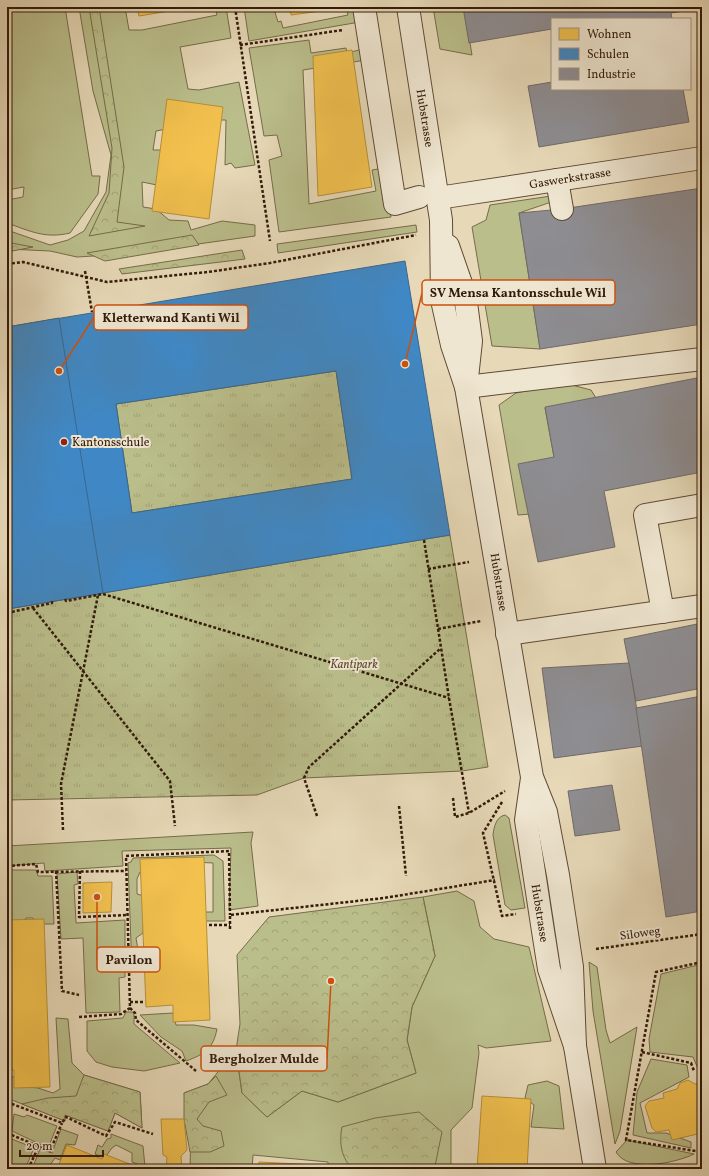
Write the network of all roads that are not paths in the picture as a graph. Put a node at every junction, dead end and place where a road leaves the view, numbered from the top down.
1 (408, 7) edge
2 (366, 16) edge
3 (702, 158) edge
4 (557, 180) junction
5 (428, 198) junction
6 (562, 209) dead end
7 (702, 359) edge
8 (466, 387) junction
9 (702, 505) edge
10 (702, 606) edge
11 (663, 612) junction
12 (507, 634) junction
13 (594, 1169) edge

1 - 5 street, Hubstrasse
2 - 5 street, Gaswerkstrasse
3 - 4 street, Gaswerkstrasse
4 - 5 street, Gaswerkstrasse
4 - 6 street
5 - 8 street, Hubstrasse
7 - 8 street
8 - 12 street, Hubstrasse
9 - 11 street
10 - 11 street
11 - 12 street
12 - 13 street, Hubstrasse

